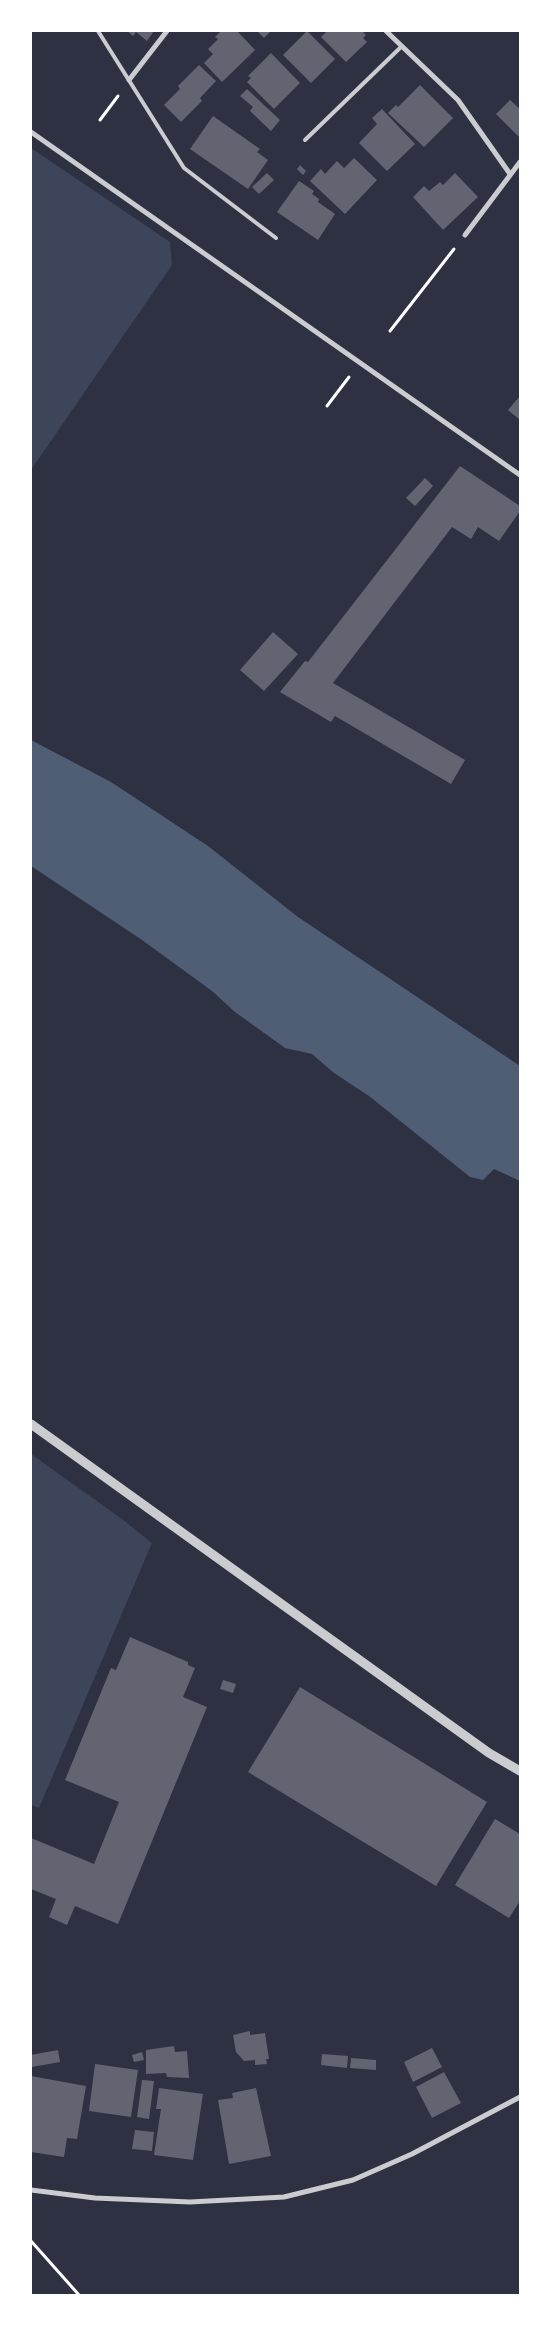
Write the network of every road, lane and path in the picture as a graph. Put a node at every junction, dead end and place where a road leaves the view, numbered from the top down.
1 (98, 31) edge
2 (166, 31) edge
3 (386, 31) edge
4 (401, 46) junction
5 (129, 80) junction
6 (100, 120) dead end
7 (31, 132) edge
8 (306, 140) dead end
9 (520, 162) edge
10 (510, 174) junction
11 (465, 235) joint
12 (276, 238) dead end
13 (390, 331) dead end
14 (359, 363) junction
15 (327, 406) dead end
16 (520, 475) edge
17 (31, 1424) edge
18 (520, 1771) edge
19 (520, 2097) edge
20 (31, 2190) edge
21 (31, 2241) edge
22 (79, 2295) edge

1 - 5 lane
2 - 5 street
3 - 4 street
4 - 8 lane
4 - 10 street
5 - 6 path
5 - 12 lane
7 - 14 street
9 - 10 street
10 - 11 street
11 - 13 path
14 - 15 path
14 - 16 street
17 - 18 street
19 - 20 street
21 - 22 path

